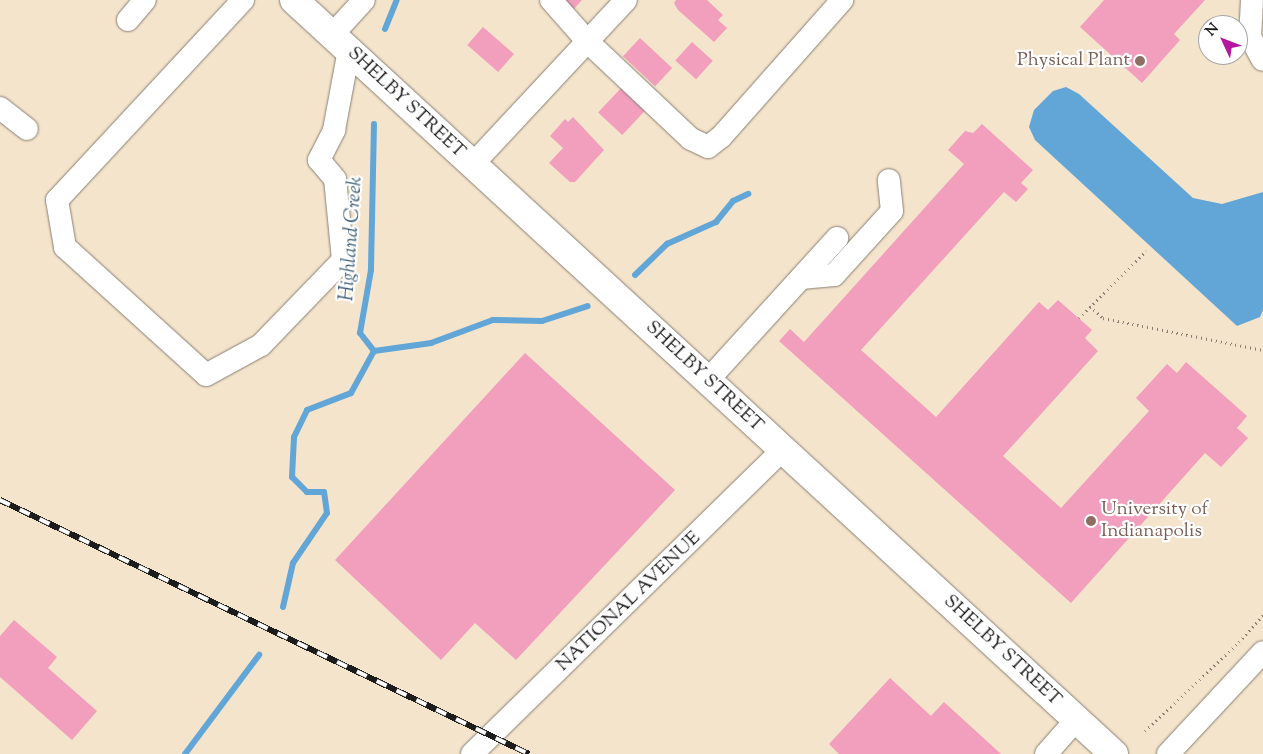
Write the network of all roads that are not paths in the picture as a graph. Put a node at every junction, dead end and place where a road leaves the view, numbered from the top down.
1 (145, 0) edge
2 (243, 0) edge
3 (294, 0) edge
4 (364, 0) edge
5 (551, 0) edge
6 (626, 0) edge
7 (842, 0) edge
8 (1252, 0) edge
9 (128, 20) dead end
10 (588, 42) junction
11 (340, 43) junction
12 (1263, 60) edge
13 (0, 108) edge
14 (27, 129) dead end
15 (473, 164) junction
16 (889, 180) dead end
17 (837, 238) dead end
18 (801, 278) junction
19 (708, 380) junction
20 (783, 449) junction
21 (1263, 652) edge
22 (1076, 720) junction
23 (1106, 751) edge
24 (472, 754) edge
25 (1046, 754) edge
26 (1168, 754) edge

1 - 9 street
2 - 11 street
3 - 11 main road, SHELBY STREET
4 - 11 street
5 - 10 street
6 - 10 street
7 - 10 street
8 - 12 street
10 - 15 street
11 - 15 main road, SHELBY STREET
13 - 14 street
15 - 19 main road, SHELBY STREET
16 - 18 street
17 - 18 street
18 - 19 street
19 - 20 main road, SHELBY STREET
20 - 22 main road, SHELBY STREET
20 - 24 street, NATIONAL AVENUE
21 - 26 street
22 - 23 main road, SHELBY STREET
22 - 25 street

